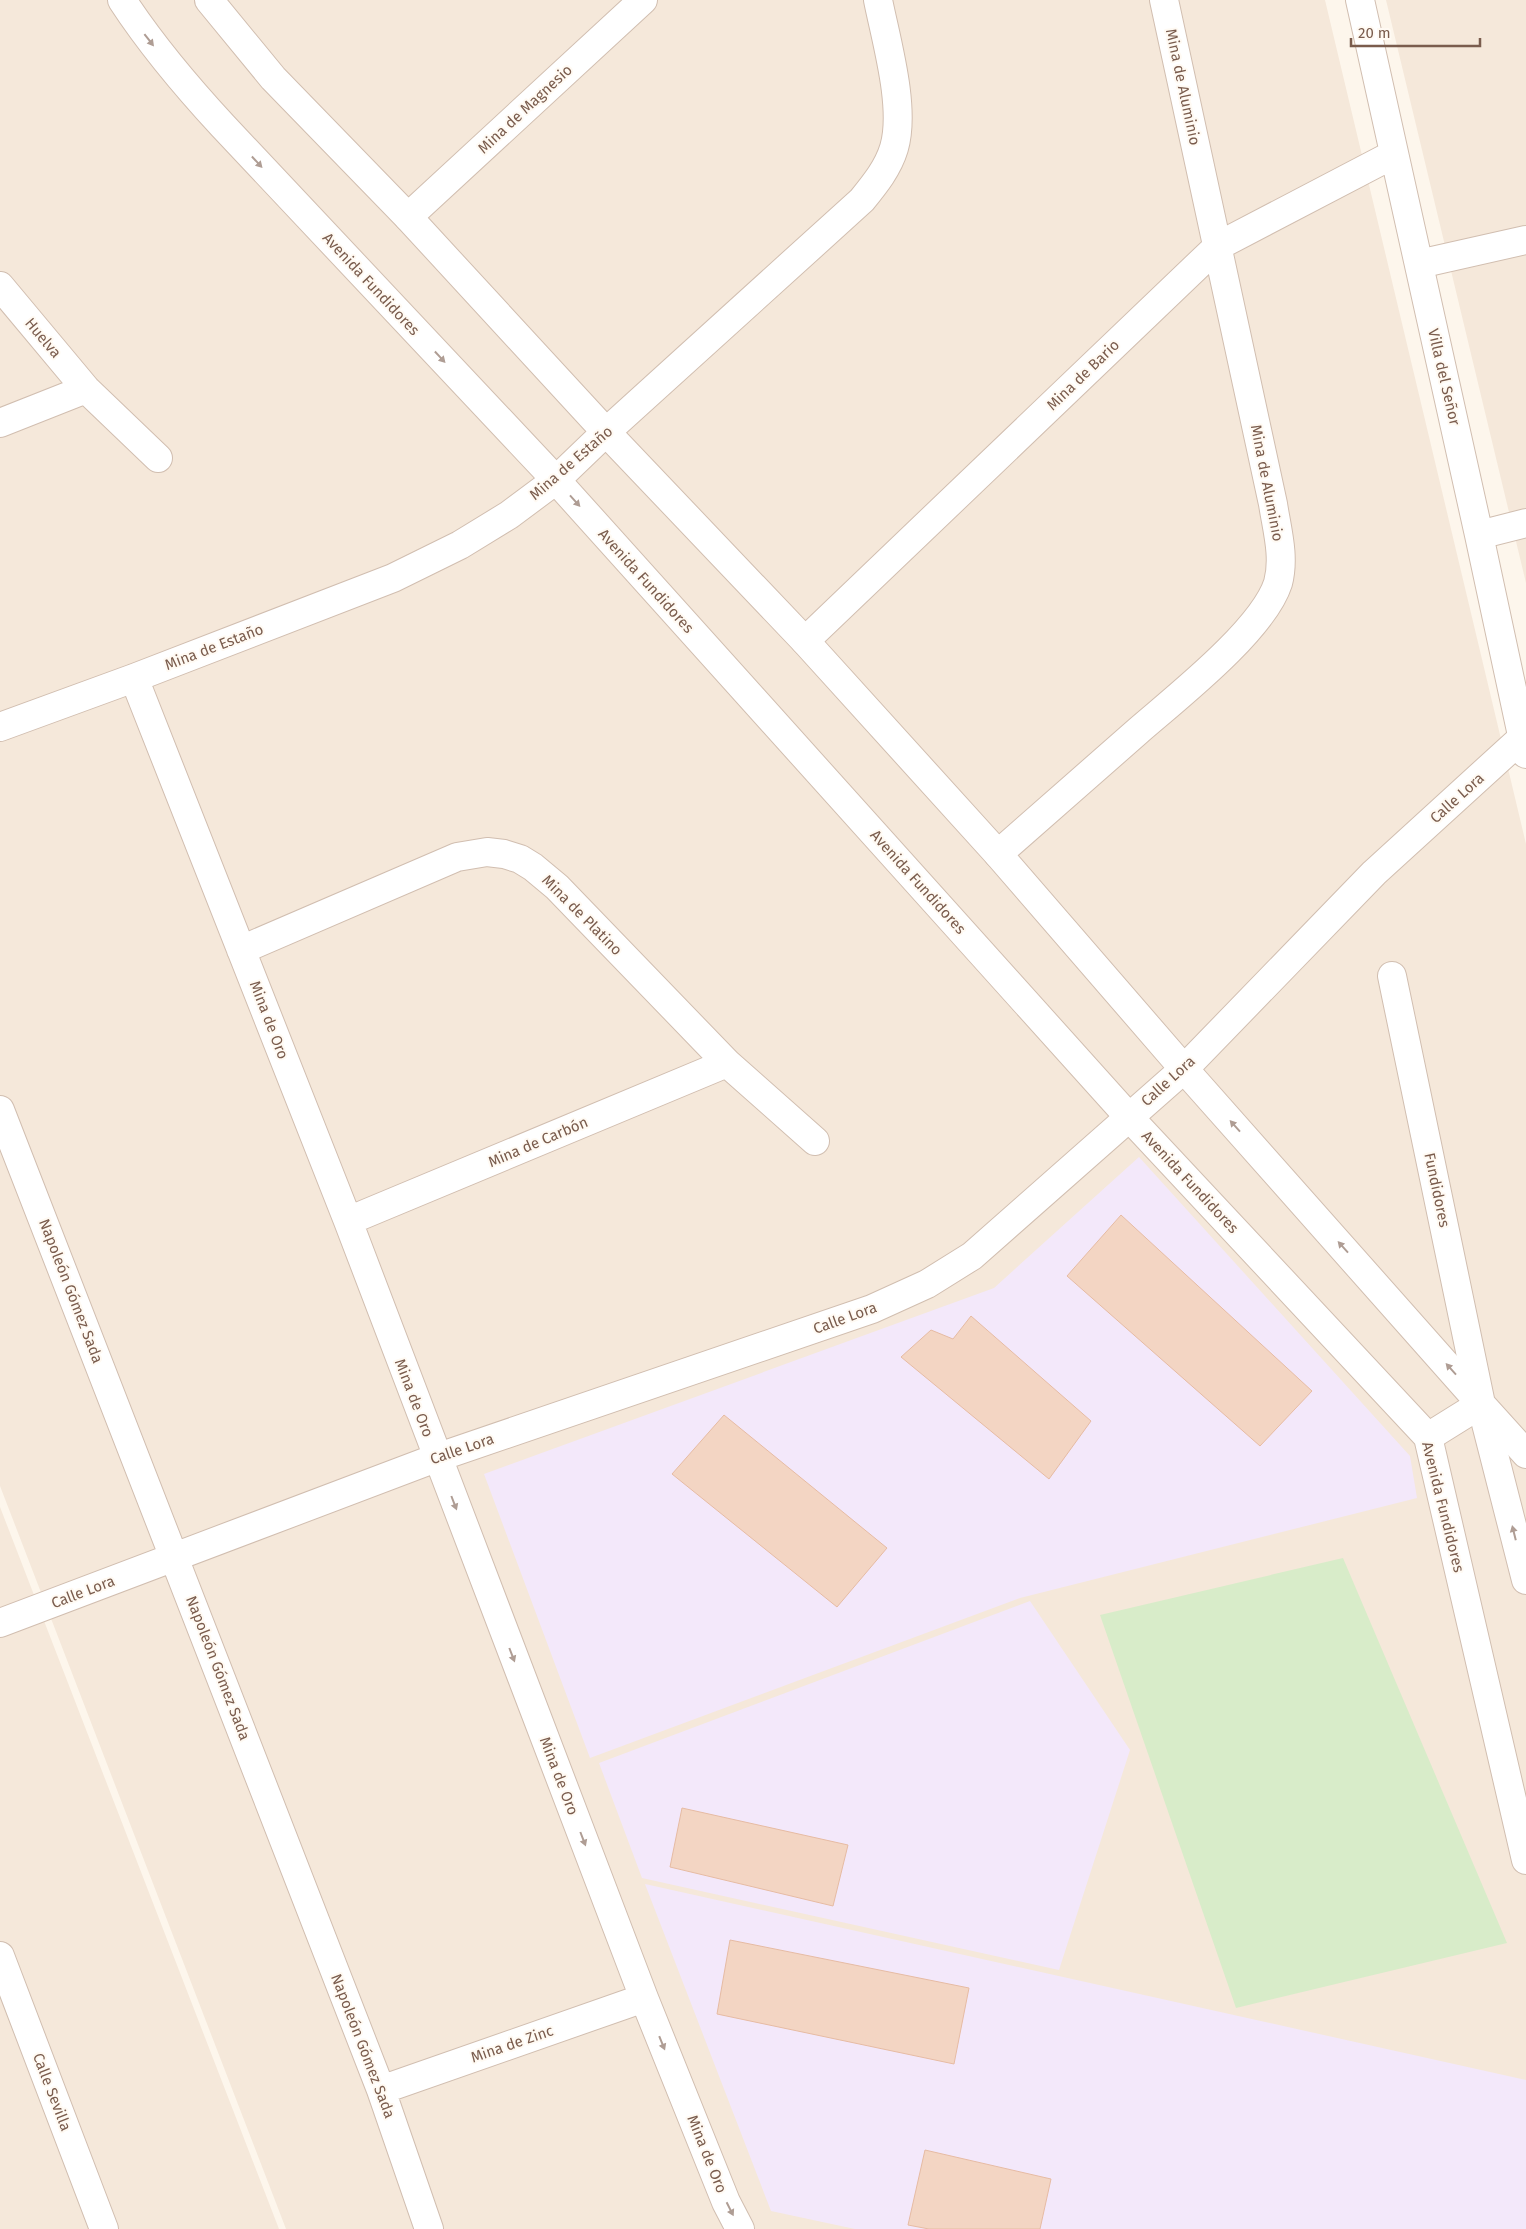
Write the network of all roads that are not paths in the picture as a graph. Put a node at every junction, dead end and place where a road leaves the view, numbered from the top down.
1 (122, 0) edge
2 (209, 0) edge
3 (643, 0) edge
4 (878, 0) edge
5 (1164, 0) edge
6 (1360, 0) edge
7 (1394, 154) junction
8 (408, 217) junction
9 (1526, 240) edge
10 (1218, 246) junction
11 (1419, 264) junction
12 (0, 286) edge
13 (86, 389) junction
14 (0, 423) edge
15 (606, 432) junction
16 (158, 458) dead end
17 (556, 480) junction
18 (1526, 523) edge
19 (1479, 535) junction
20 (805, 641) junction
21 (134, 678) junction
22 (0, 727) edge
23 (1524, 746) edge
24 (998, 854) junction
25 (241, 950) junction
26 (1392, 976) dead end
27 (727, 1063) junction
28 (1184, 1069) junction
29 (0, 1110) edge
30 (1128, 1116) junction
31 (815, 1141) dead end
32 (348, 1222) junction
33 (1481, 1404) junction
34 (1428, 1437) junction
35 (1526, 1454) edge
36 (436, 1458) junction
37 (175, 1557) junction
38 (1526, 1580) edge
39 (0, 1623) edge
40 (1526, 1860) edge
41 (0, 1956) edge
42 (644, 1998) junction
43 (381, 2090) junction
44 (104, 2229) edge
45 (430, 2229) edge
46 (740, 2229) edge

1 -> 17 street, Avenida Fundidores
2 - 8 street
3 - 8 street, Mina de Magnesio
4 - 15 street, Mina de Estaño
5 - 10 street, Mina de Aluminio
6 - 7 street, Villa del Señor
7 - 10 street, Mina de Bario
7 - 11 street, Villa del Señor
8 - 15 street
9 - 11 street
10 - 20 street, Mina de Bario
10 - 24 street, Mina de Aluminio
11 - 19 street, Villa del Señor
12 - 13 street, Huelva
13 - 14 street
13 - 16 street, Huelva
15 - 17 street, Mina de Estaño
15 - 20 street
17 - 21 street, Mina de Estaño
17 -> 30 street, Avenida Fundidores
18 - 19 street
19 - 23 street, Villa del Señor
20 - 24 street
21 - 22 street, Mina de Estaño
21 - 25 street, Mina de Oro
23 - 28 street, Calle Lora
24 - 28 street
25 - 27 street, Mina de Platino
25 - 32 street, Mina de Oro
26 - 33 street, Fundidores
27 - 31 street, Mina de Platino
27 - 32 street, Mina de Carbón
28 - 30 street, Calle Lora
33 -> 28 street
29 - 37 street, Napoleón Gómez Sada
30 - 34 street, Avenida Fundidores
30 - 36 street, Calle Lora
32 - 36 street, Mina de Oro
33 - 34 street
33 - 35 street
38 -> 33 street
34 - 40 street, Avenida Fundidores
36 - 37 street, Calle Lora
36 -> 42 street, Mina de Oro
37 - 39 street, Calle Lora
37 - 43 street, Napoleón Gómez Sada
41 - 44 street, Calle Sevilla
42 - 43 street, Mina de Zinc
42 -> 46 street, Mina de Oro
43 - 45 street, Napoleón Gómez Sada

